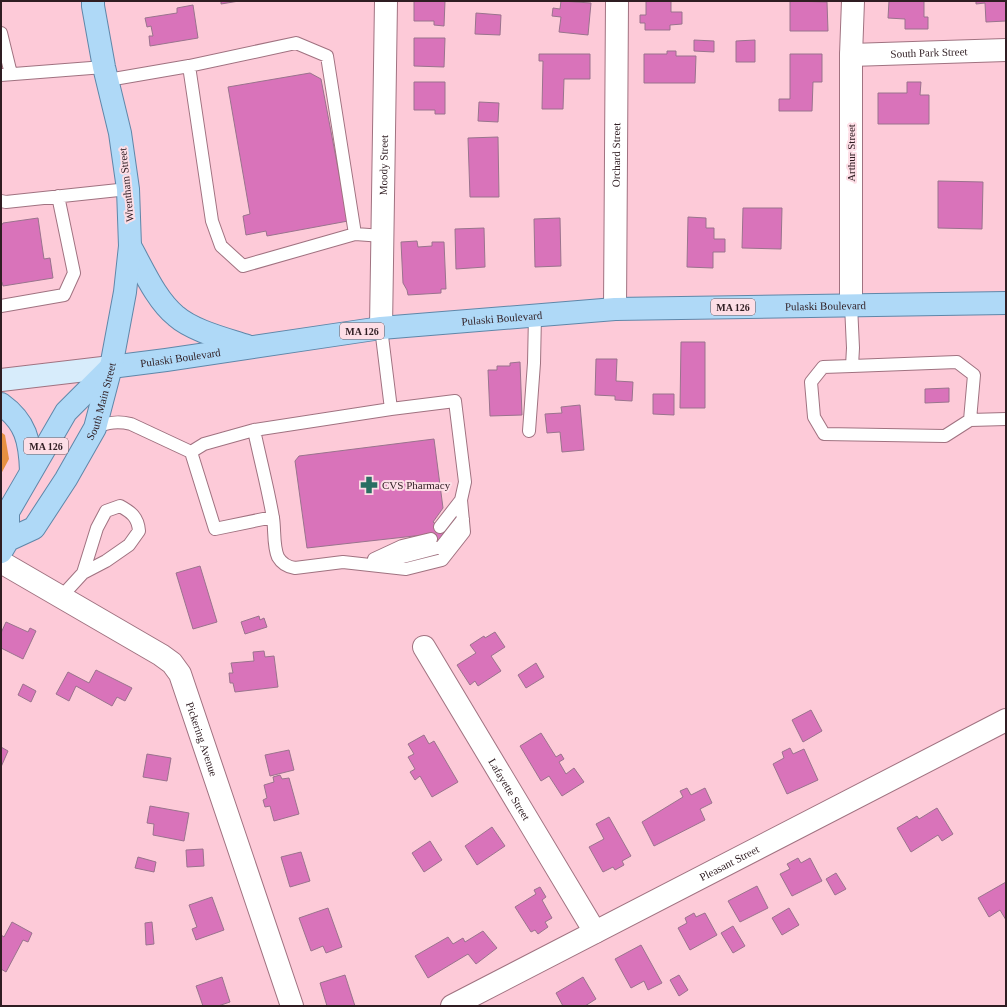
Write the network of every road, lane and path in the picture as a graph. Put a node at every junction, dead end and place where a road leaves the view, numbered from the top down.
1 (386, 1) edge
2 (617, 1) edge
3 (853, 1) edge
4 (89, 3) edge
5 (1, 33) edge
6 (1006, 50) edge
7 (851, 55) junction
8 (189, 66) junction
9 (106, 73) junction
10 (6, 74) edge
11 (128, 189) junction
12 (58, 196) junction
13 (1, 201) edge
14 (355, 234) junction
15 (382, 236) junction
16 (130, 246) junction
17 (1006, 302) edge
18 (850, 305) junction
19 (1, 306) edge
20 (615, 309) junction
21 (535, 315) junction
22 (381, 328) junction
23 (250, 348) junction
24 (852, 366) junction
25 (111, 367) junction
26 (1, 380) edge
27 (1, 404) edge
28 (391, 409) junction
29 (1006, 419) edge
30 (970, 420) junction
31 (96, 428) junction
32 (254, 430) junction
33 (529, 431) dead end
34 (191, 452) junction
35 (31, 471) junction
36 (461, 500) junction
37 (273, 517) junction
38 (440, 527) dead end
39 (431, 539) dead end
40 (5, 546) edge
41 (1, 562) edge
42 (368, 565) junction
43 (83, 573) junction
44 (61, 597) junction
45 (424, 646) dead end
46 (1006, 720) edge
47 (595, 932) junction
48 (292, 1006) edge
49 (452, 1006) edge

1 - 15 street, Moody Street
2 - 20 street, Orchard Street
3 - 7 street, Arthur Street
4 - 9 main road, Wrentham Street
5 - 10 lane
6 - 7 street, South Park Street
7 - 18 street, Arthur Street
8 - 9 lane
8 - 14 lane
8 - 14 lane
9 - 10 lane
9 - 11 main road, Wrentham Street
11 - 12 lane
11 - 16 main road, Wrentham Street
12 - 13 lane
12 - 19 lane
14 - 15 lane
15 - 22 street, Moody Street
16 - 23 main road
16 - 25 main road, Wrentham Street
17 - 18 main road, Pulaski Boulevard / MA 126
18 - 20 main road, Pulaski Boulevard / MA 126
18 - 24 lane
20 - 21 main road, Pulaski Boulevard / MA 126
21 - 22 main road, Pulaski Boulevard / MA 126
21 - 33 lane
22 - 23 main road, Pulaski Boulevard / MA 126
22 - 28 lane
23 - 25 main road, Pulaski Boulevard / MA 126
24 - 30 lane
24 - 30 lane
25 - 26 main road, Pulaski Boulevard
25 - 31 main road, South Main Street / MA 126
25 - 35 main road, South Main Street / MA 126
27 - 35 main road
28 - 32 lane
28 - 36 lane
29 - 30 lane
31 - 34 lane
31 - 40 main road, South Main Street / MA 126
32 - 34 lane
32 - 37 lane
34 - 37 lane
35 - 40 main road, South Main Street / MA 126
36 - 38 lane
36 - 42 lane
37 - 42 lane
39 - 42 lane
41 - 44 street, Pickering Avenue
43 - 43 lane
43 - 44 lane
44 - 48 street, Pickering Avenue
45 - 47 street, Lafayette Street
46 - 47 street, Pleasant Street
47 - 49 street, Pleasant Street

